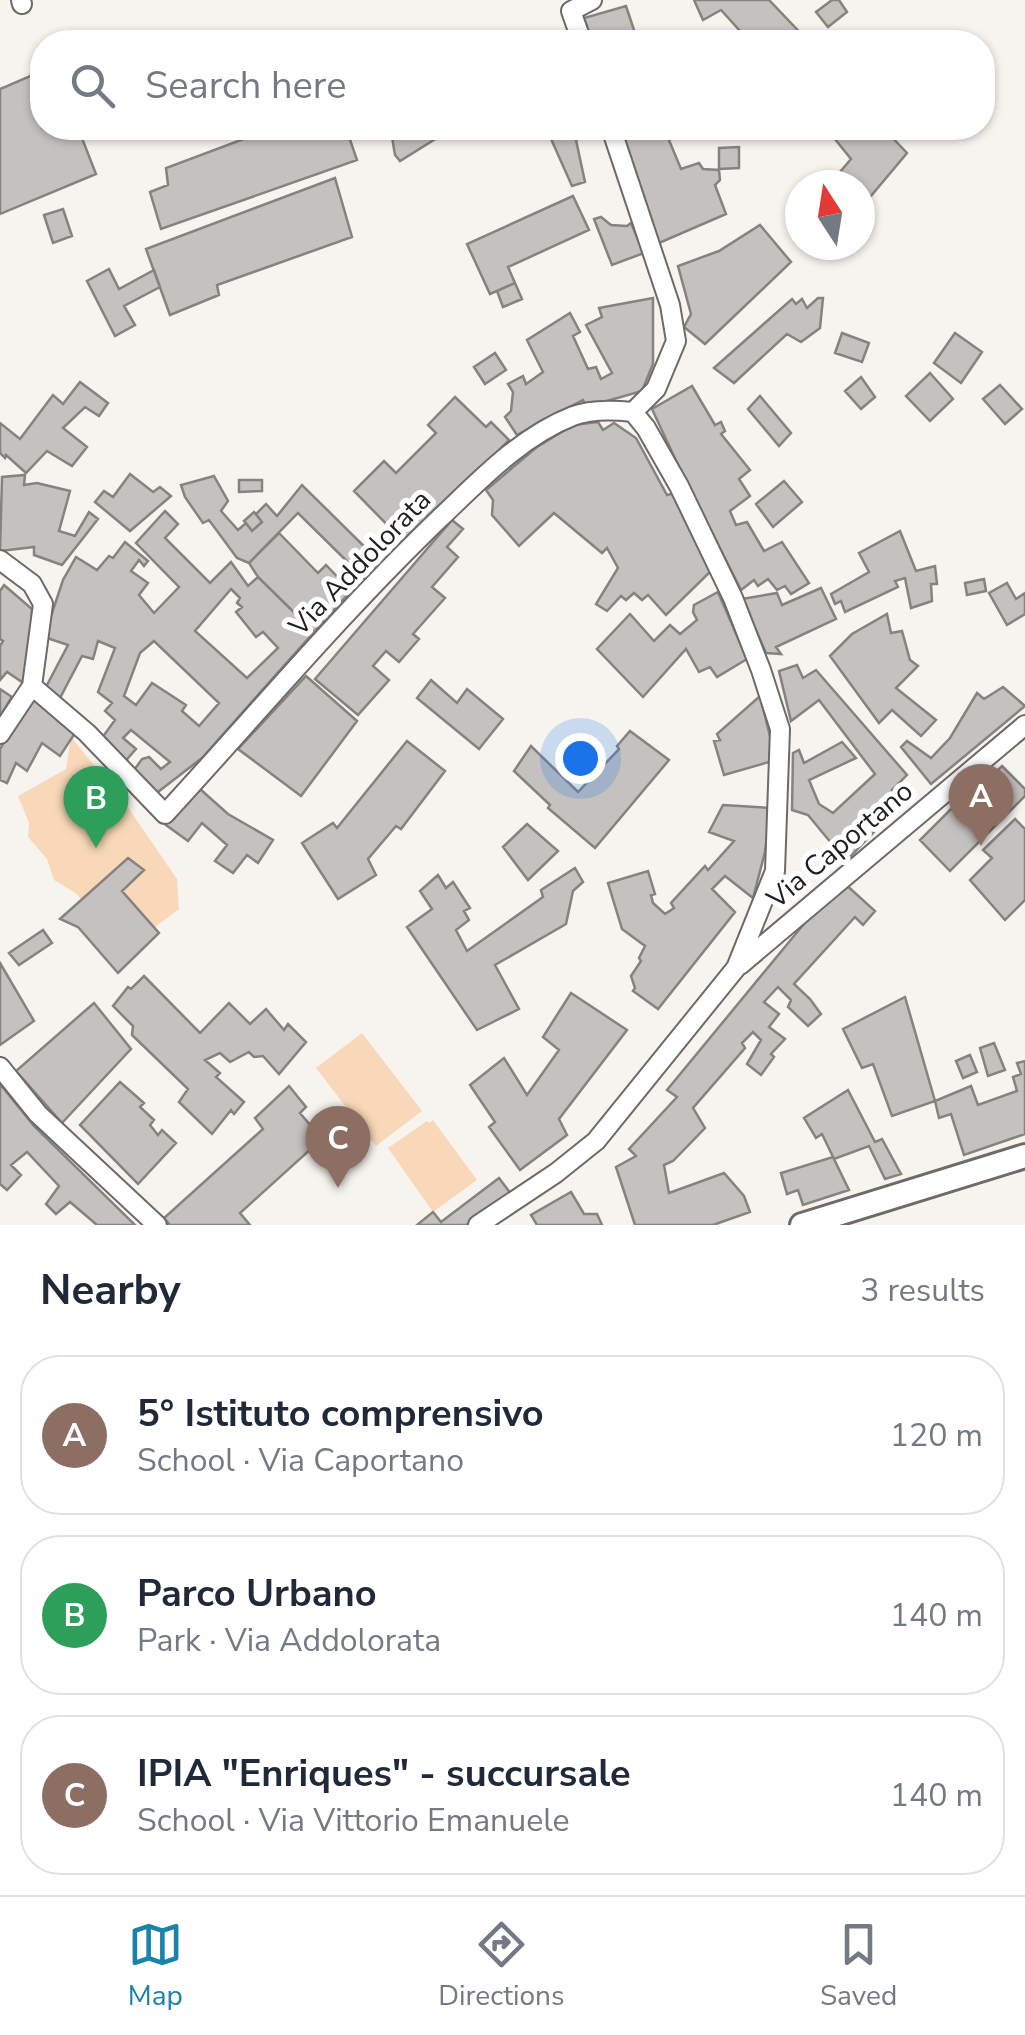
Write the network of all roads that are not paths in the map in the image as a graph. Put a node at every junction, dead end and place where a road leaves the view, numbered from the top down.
1 (592, 0) edge
2 (578, 30) edge
3 (615, 140) edge
4 (633, 412) junction
5 (0, 560) edge
6 (32, 686) junction
7 (1025, 726) edge
8 (0, 734) edge
9 (736, 968) junction
10 (0, 1067) edge
11 (1025, 1156) edge
12 (158, 1225) edge
13 (478, 1225) edge
14 (802, 1225) edge

1 - 2 street
3 - 4 street
4 - 6 street, Via Addolorata
4 - 9 street
5 - 6 street
6 - 8 street
7 - 9 street, Via Caportano
9 - 13 street
10 - 12 street
11 - 14 street

